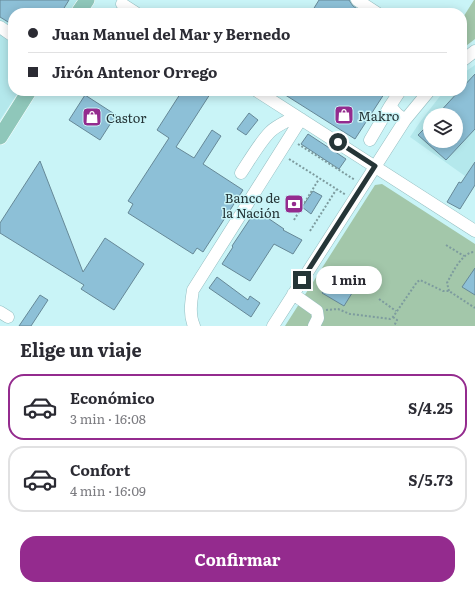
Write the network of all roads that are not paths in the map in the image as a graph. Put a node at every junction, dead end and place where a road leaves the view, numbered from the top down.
1 (357, 0) edge
2 (122, 4) dead end
3 (128, 8) edge
4 (369, 8) edge
5 (475, 51) edge
6 (467, 57) edge
7 (26, 96) edge
8 (265, 96) edge
9 (397, 96) edge
10 (425, 96) edge
11 (390, 106) junction
12 (298, 117) junction
13 (406, 120) junction
14 (0, 137) edge
15 (370, 140) dead end
16 (375, 166) junction
17 (241, 173) dead end
18 (475, 231) edge
19 (293, 294) junction
20 (194, 326) edge
21 (273, 326) edge
22 (314, 326) edge

1 - 4 street
2 - 3 street
5 - 6 street
7 - 14 main road
8 - 12 street
9 - 11 street
10 - 13 street
11 - 13 street
11 - 15 street
12 - 16 street
12 - 17 street
12 - 20 street
13 - 16 street
16 - 18 street
16 - 19 street
19 - 21 street
19 - 22 street

